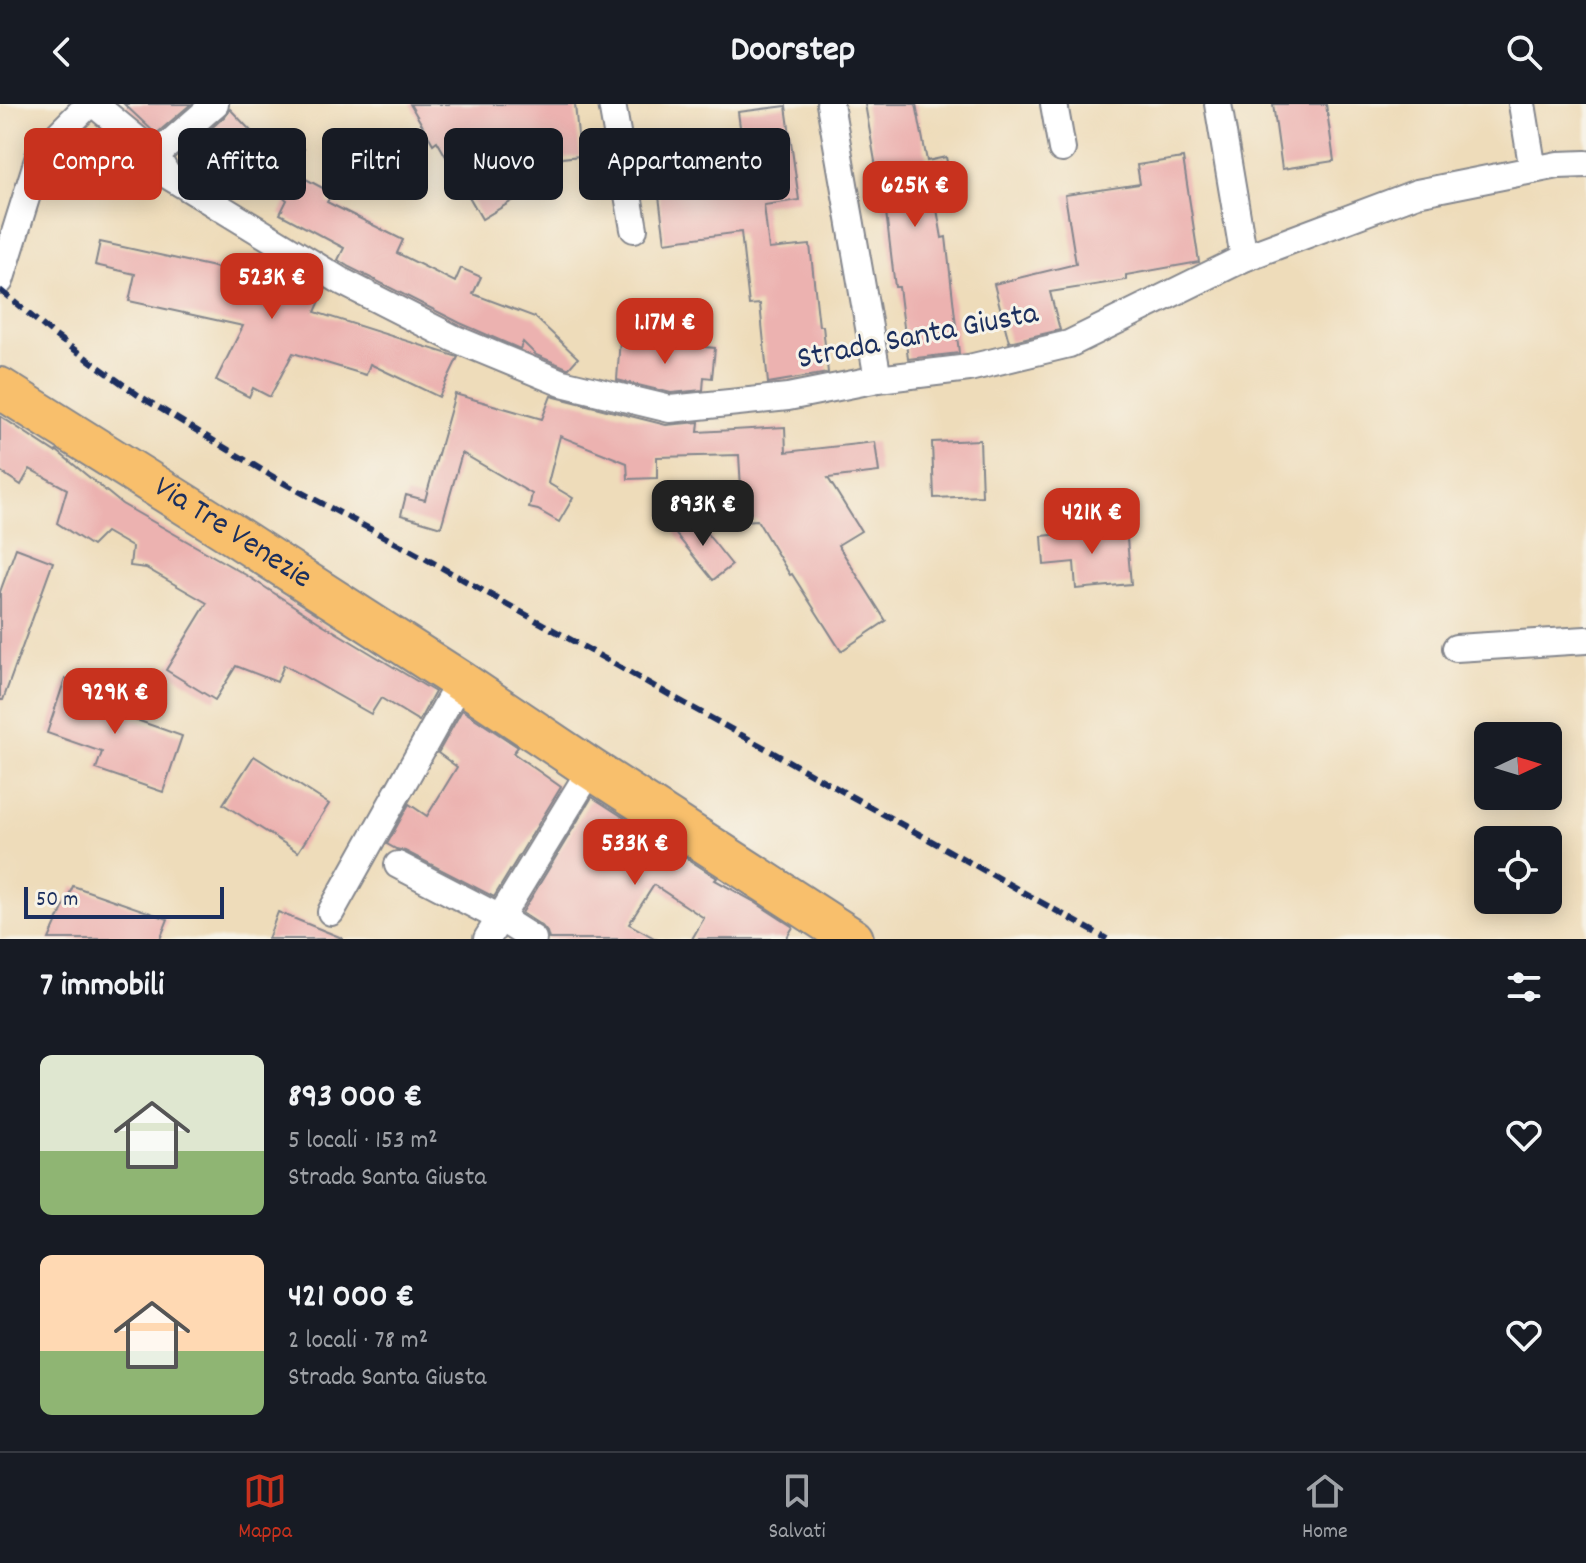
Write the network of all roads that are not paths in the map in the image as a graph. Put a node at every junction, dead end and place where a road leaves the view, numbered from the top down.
1 (92, 104) edge
2 (215, 104) edge
3 (612, 104) edge
4 (830, 104) edge
5 (1054, 104) edge
6 (1218, 104) edge
7 (1522, 104) edge
8 (122, 128) edge
9 (1062, 149) dead end
10 (162, 150) edge
11 (1586, 164) edge
12 (162, 166) edge
13 (1533, 170) junction
14 (634, 229) dead end
15 (1244, 258) junction
16 (0, 281) edge
17 (878, 379) junction
18 (0, 388) edge
19 (1586, 640) edge
20 (1456, 648) dead end
21 (460, 681) junction
22 (591, 769) junction
23 (398, 865) dead end
24 (331, 912) dead end
25 (494, 929) edge
26 (533, 939) edge
27 (853, 939) edge

1 - 8 street, Strada Santa Giusta
1 - 16 street
2 - 10 street
3 - 14 street
4 - 17 street
5 - 9 street
6 - 15 street
7 - 13 street
11 - 13 street, Strada Santa Giusta
12 - 17 street, Strada Santa Giusta
13 - 15 street, Strada Santa Giusta
15 - 17 street, Strada Santa Giusta
18 - 21 main road, Via Tre Venezie
19 - 20 street
21 - 22 main road, Via Tre Venezie
21 - 24 street
22 - 25 street
22 - 27 main road, Via Tre Venezie
23 - 25 street
25 - 26 street

